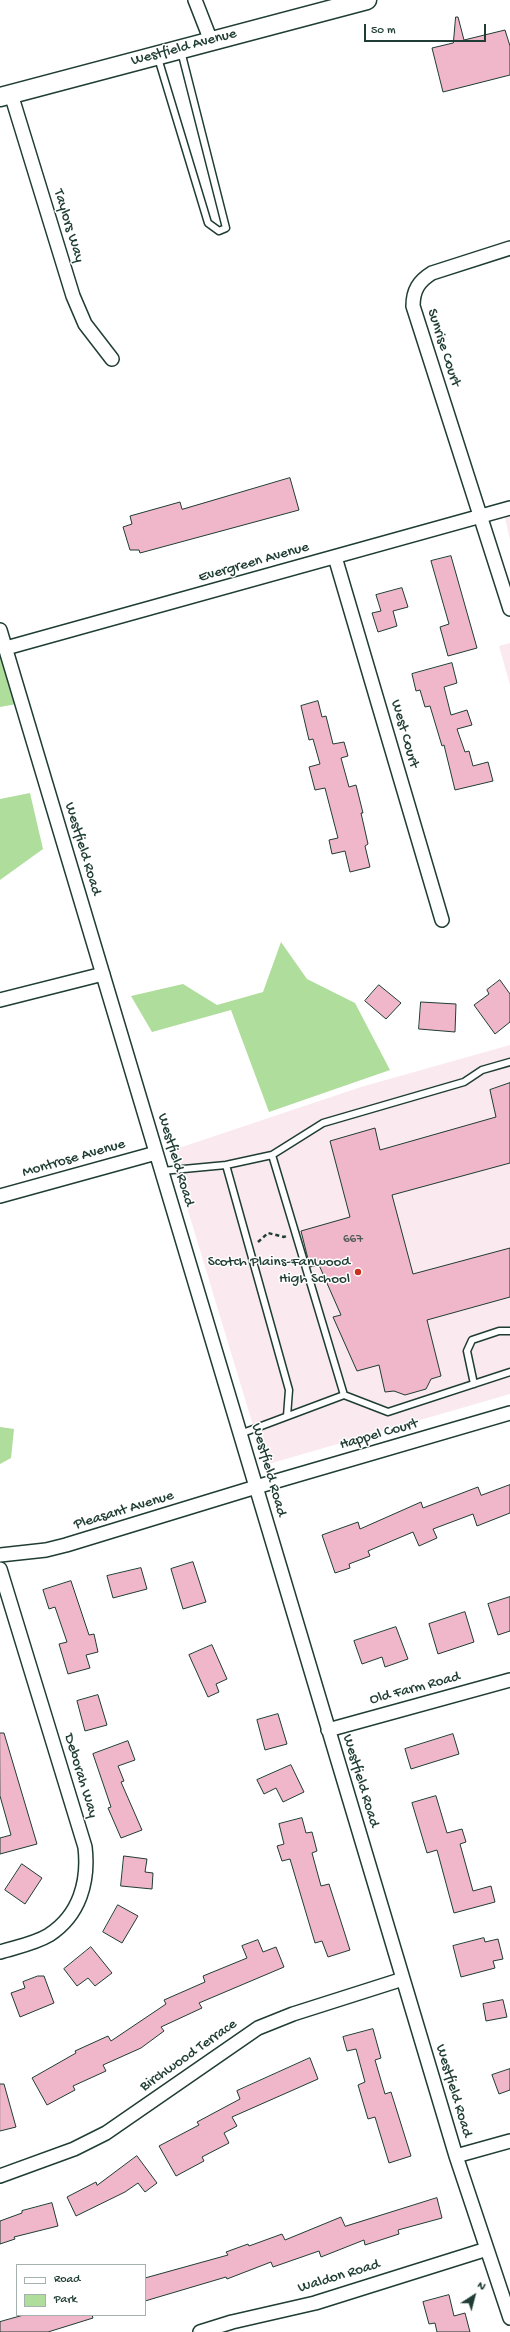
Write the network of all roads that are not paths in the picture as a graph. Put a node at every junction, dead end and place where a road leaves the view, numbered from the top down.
1 (195, 0) edge
2 (367, 0) edge
3 (211, 41) junction
4 (180, 49) junction
5 (157, 55) junction
6 (6, 95) edge
7 (510, 248) edge
8 (112, 359) dead end
9 (510, 508) edge
10 (481, 516) junction
11 (335, 557) junction
12 (510, 609) edge
13 (0, 630) edge
14 (6, 648) junction
15 (442, 920) dead end
16 (103, 974) junction
17 (0, 1000) edge
18 (510, 1062) edge
19 (156, 1153) junction
20 (272, 1155) junction
21 (226, 1165) junction
22 (162, 1171) junction
23 (0, 1196) edge
24 (510, 1331) edge
25 (510, 1372) edge
26 (474, 1384) junction
27 (344, 1395) junction
28 (510, 1413) edge
29 (287, 1416) junction
30 (240, 1434) junction
31 (256, 1487) junction
32 (0, 1555) edge
33 (0, 1569) edge
34 (510, 1680) edge
35 (328, 1730) junction
36 (0, 1952) edge
37 (403, 1979) junction
38 (510, 2141) edge
39 (456, 2156) junction
40 (0, 2176) edge
41 (487, 2249) junction
42 (506, 2292) edge
43 (510, 2318) edge
44 (200, 2332) edge

1 - 3 street
2 - 3 street, Westfield Avenue
3 - 4 street, Westfield Avenue
4 - 5 street, Westfield Avenue
4 - 5 lane
5 - 6 street, Westfield Avenue
6 - 8 street, Taylors Way
7 - 10 street, Sunrise Court
9 - 10 street, Evergreen Avenue
10 - 11 street, Evergreen Avenue
10 - 12 street, Sunrise Court
11 - 14 street, Evergreen Avenue
11 - 15 street, West Court
13 - 14 street, Westfield Road
14 - 16 street, Westfield Road
16 - 17 street
16 - 19 street, Westfield Road
18 - 20 lane
19 - 22 street, Westfield Road
19 - 23 street, Montrose Avenue
20 - 21 lane
20 - 27 lane
21 - 22 lane
21 - 29 lane
22 - 30 street, Westfield Road
24 - 26 lane
25 - 26 lane
26 - 27 lane
27 - 29 lane
28 - 31 street, Happel Court
29 - 30 lane
30 - 31 street, Westfield Road
31 - 32 street, Pleasant Avenue
31 - 35 street, Westfield Road
33 - 36 street, Deborah Way
34 - 35 street, Old Farm Road
35 - 37 street, Westfield Road
37 - 39 street, Westfield Road
37 - 40 street, Birchwood Terrace
38 - 39 street
39 - 41 street, Westfield Road
41 - 42 street, Westfield Road
41 - 44 street, Waldon Road
42 - 43 street, Westfield Road

